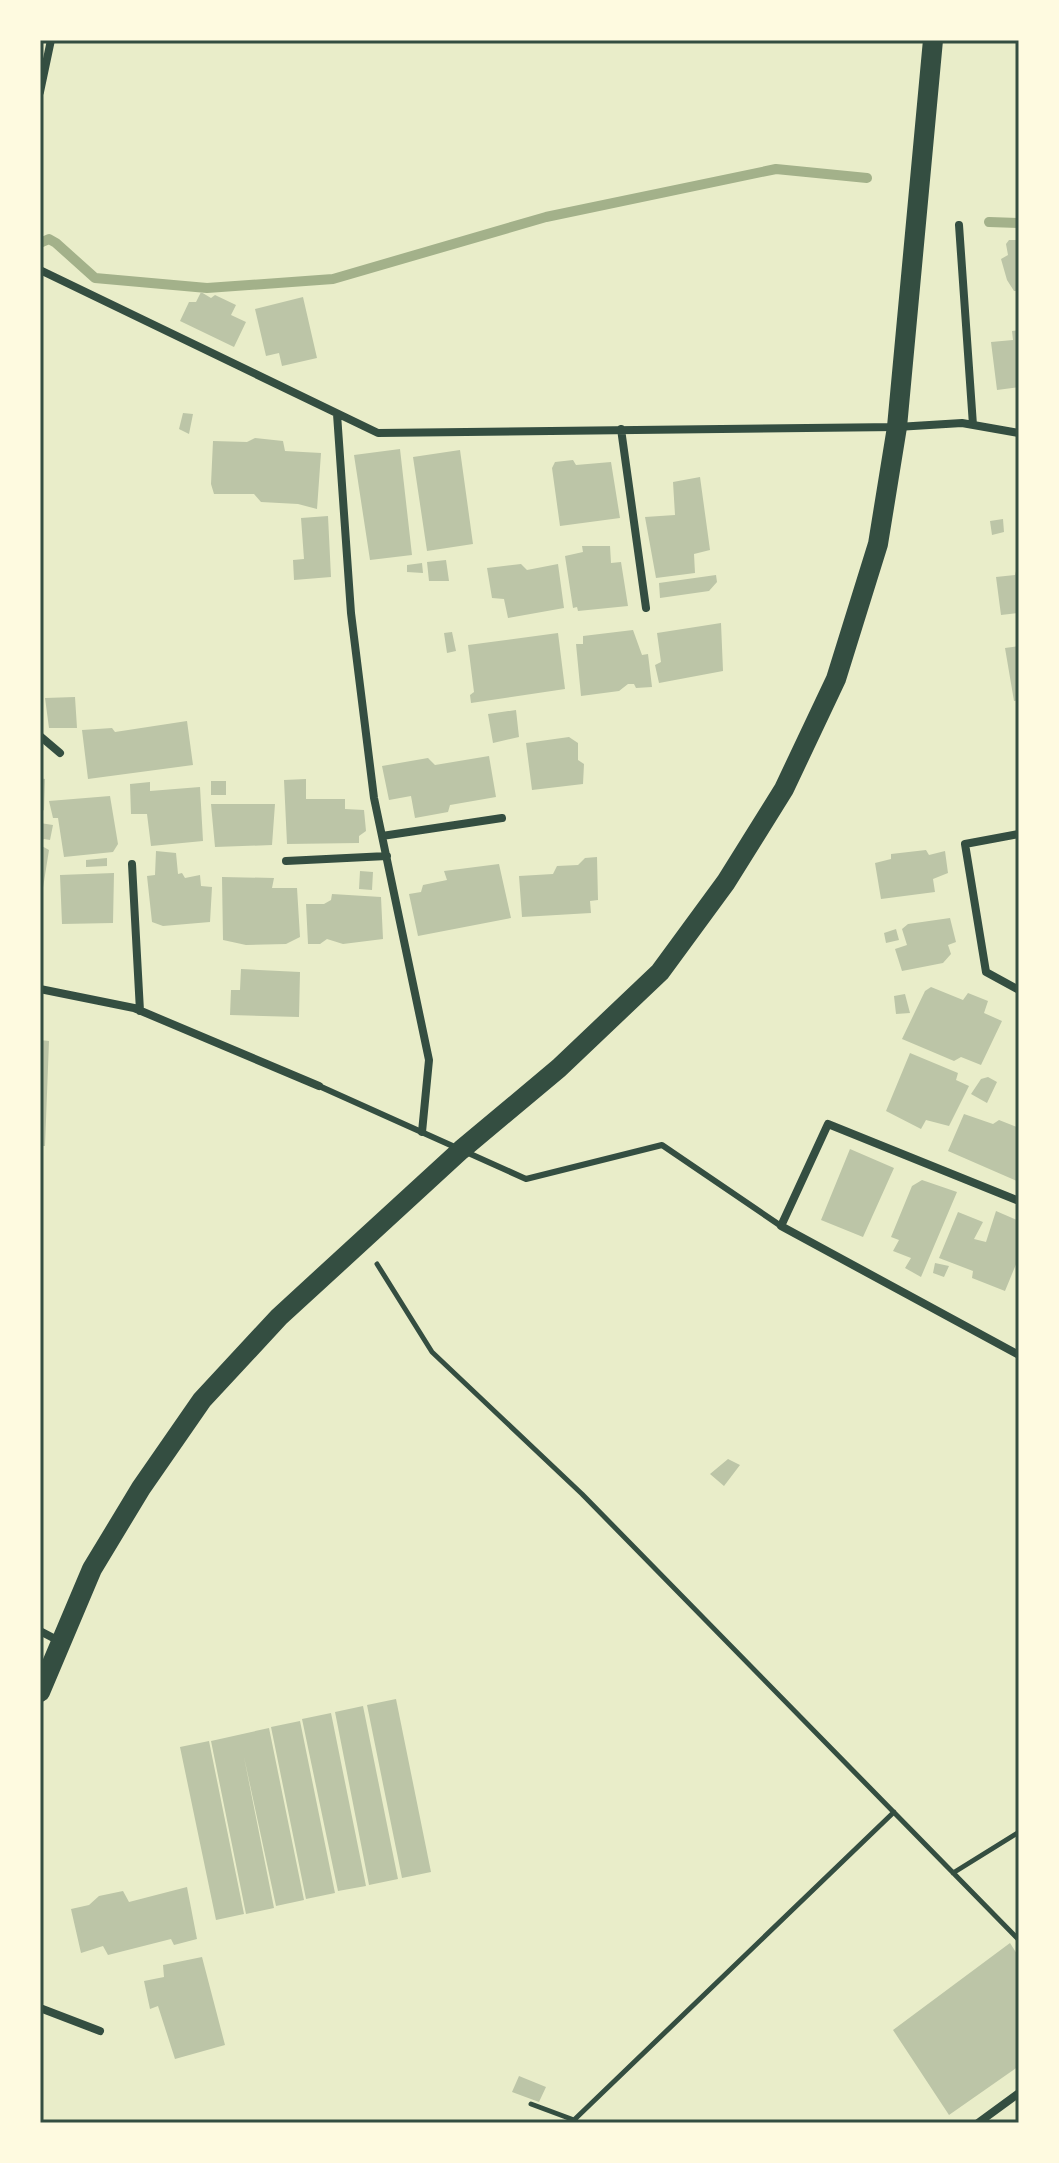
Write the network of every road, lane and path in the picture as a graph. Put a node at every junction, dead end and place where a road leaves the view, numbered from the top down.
1 (51, 40) edge
2 (933, 40) edge
3 (40, 92) edge
4 (959, 225) dead end
5 (40, 270) edge
6 (337, 414) junction
7 (973, 425) junction
8 (897, 427) junction
9 (621, 429) junction
10 (1019, 433) edge
11 (646, 608) dead end
12 (40, 736) edge
13 (60, 753) dead end
14 (502, 818) dead end
15 (1019, 834) edge
16 (382, 836) junction
17 (387, 856) junction
18 (286, 861) dead end
19 (132, 864) dead end
20 (40, 989) edge
21 (1019, 990) edge
22 (140, 1011) junction
23 (319, 1086) joint
24 (422, 1132) junction
25 (461, 1150) junction
26 (1019, 1201) edge
27 (781, 1226) junction
28 (360, 1242) junction
29 (1019, 1355) edge
30 (40, 1631) edge
31 (60, 1642) junction
32 (40, 1692) edge
33 (894, 1812) junction
34 (1019, 1832) edge
35 (953, 1873) junction
36 (1019, 1940) edge
37 (40, 2008) edge
38 (100, 2031) dead end
39 (1019, 2093) edge
40 (531, 2104) dead end
41 (576, 2122) edge
42 (978, 2123) edge

1 - 3 street
2 - 8 main road
4 - 7 street
5 - 6 street
6 - 9 street
6 - 16 street
7 - 8 street
7 - 10 street
8 - 9 street
8 - 25 main road
9 - 11 street
12 - 13 street
14 - 16 street
15 - 21 street
16 - 17 street
17 - 18 street
17 - 24 street
19 - 22 street
20 - 22 street
22 - 23 street
23 - 24 lane
24 - 25 lane
25 - 27 lane
25 - 28 main road
26 - 27 street
27 - 29 street
28 - 31 main road
28 - 33 path
30 - 31 street
31 - 32 main road
33 - 35 path
33 - 41 path
34 - 35 path
35 - 36 path
37 - 38 street
39 - 42 street
40 - 41 path

